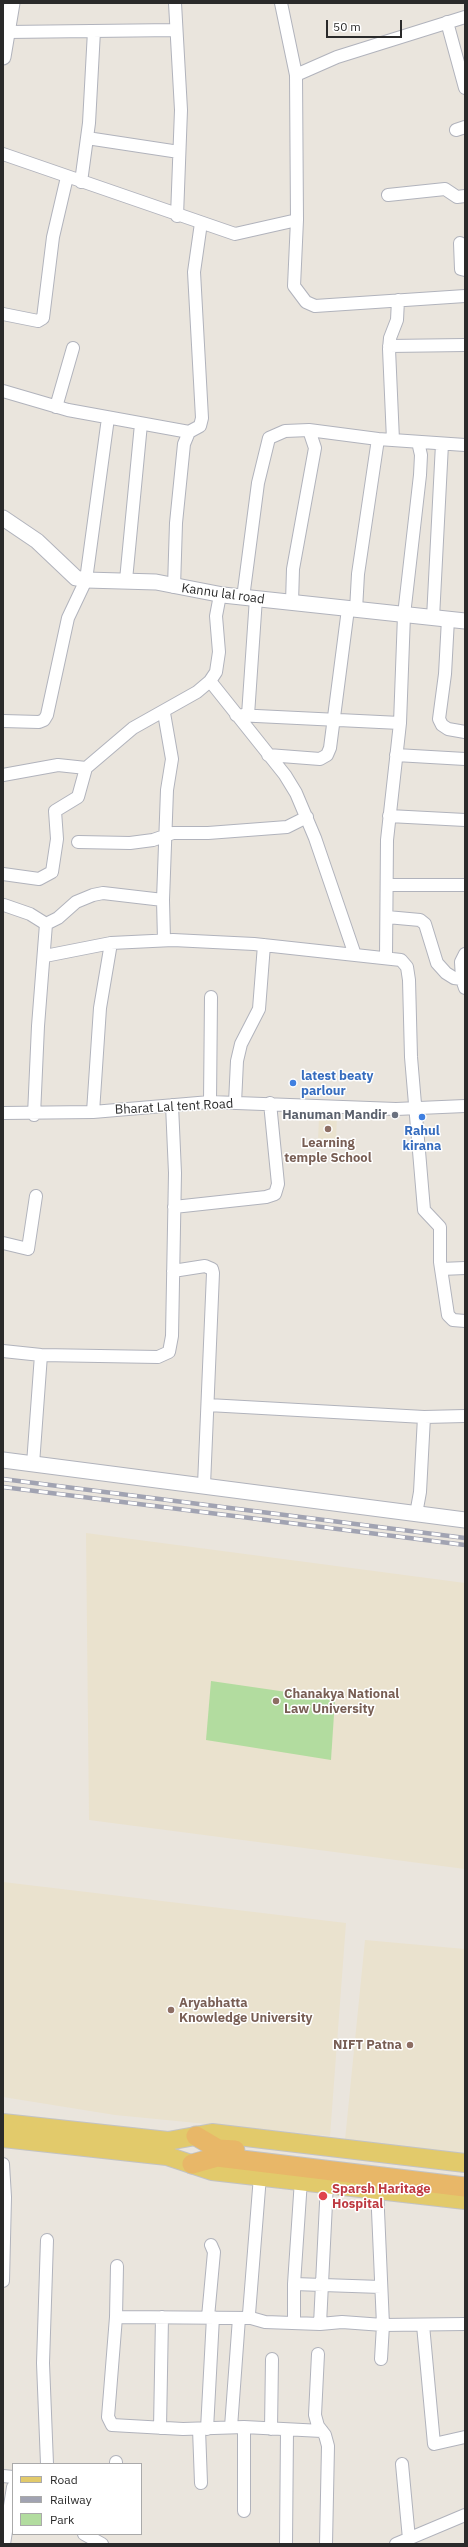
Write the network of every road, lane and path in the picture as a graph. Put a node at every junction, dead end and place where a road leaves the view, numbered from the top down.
1 (12, 3) edge
2 (175, 3) edge
3 (280, 3) edge
4 (465, 17) edge
5 (447, 22) junction
6 (176, 30) junction
7 (94, 31) junction
8 (8, 32) junction
9 (3, 57) edge
10 (296, 75) junction
11 (465, 88) edge
12 (87, 138) junction
13 (179, 152) junction
14 (3, 154) edge
15 (67, 177) junction
16 (82, 182) junction
17 (388, 195) dead end
18 (465, 196) edge
19 (177, 216) junction
20 (297, 220) junction
21 (201, 223) junction
22 (460, 243) dead end
23 (465, 270) edge
24 (465, 296) edge
25 (398, 300) junction
26 (465, 304) edge
27 (3, 314) edge
28 (465, 345) edge
29 (390, 346) junction
30 (73, 348) dead end
31 (3, 391) edge
32 (56, 407) junction
33 (108, 418) junction
34 (140, 424) junction
35 (309, 430) junction
36 (189, 432) junction
37 (378, 439) junction
38 (393, 440) junction
39 (418, 442) junction
40 (442, 444) junction
41 (465, 445) edge
42 (3, 518) edge
43 (86, 580) junction
44 (126, 580) junction
45 (174, 587) junction
46 (220, 595) junction
47 (249, 598) junction
48 (292, 603) junction
49 (352, 609) junction
50 (404, 615) junction
51 (440, 619) junction
52 (465, 621) edge
53 (210, 681) junction
54 (164, 712) junction
55 (242, 715) junction
56 (334, 719) junction
57 (3, 721) edge
58 (400, 723) junction
59 (465, 732) edge
60 (268, 755) junction
61 (396, 755) junction
62 (465, 759) edge
63 (86, 768) junction
64 (3, 775) edge
65 (389, 816) junction
66 (306, 817) junction
67 (465, 820) edge
68 (165, 836) junction
69 (78, 842) dead end
70 (3, 874) edge
71 (387, 885) junction
72 (465, 885) edge
73 (162, 900) junction
74 (4, 905) dead end
75 (387, 917) junction
76 (46, 924) junction
77 (164, 940) junction
78 (111, 943) junction
79 (264, 945) junction
80 (465, 954) edge
81 (355, 955) junction
82 (45, 956) junction
83 (386, 956) junction
84 (463, 984) edge
85 (211, 997) dead end
86 (210, 1102) junction
87 (235, 1103) junction
88 (270, 1103) junction
89 (172, 1105) junction
90 (465, 1106) edge
91 (414, 1108) junction
92 (93, 1112) junction
93 (3, 1114) edge
94 (34, 1114) junction
95 (36, 1196) dead end
96 (174, 1207) junction
97 (3, 1243) edge
98 (465, 1268) edge
99 (441, 1269) junction
100 (173, 1271) junction
101 (465, 1321) edge
102 (3, 1351) edge
103 (41, 1355) junction
104 (208, 1405) junction
105 (465, 1416) edge
106 (424, 1417) junction
107 (3, 1460) edge
108 (32, 1464) junction
109 (204, 1485) junction
110 (416, 1514) junction
111 (465, 1520) edge
112 (3, 2124) edge
113 (196, 2136) junction
114 (3, 2138) edge
115 (168, 2149) junction
116 (217, 2153) junction
117 (3, 2164) edge
118 (192, 2164) junction
119 (465, 2164) edge
120 (260, 2176) junction
121 (465, 2176) edge
122 (301, 2180) junction
123 (328, 2183) junction
124 (465, 2187) edge
125 (377, 2188) junction
126 (465, 2200) edge
127 (47, 2240) dead end
128 (211, 2246) dead end
129 (117, 2266) dead end
130 (3, 2281) edge
131 (294, 2284) junction
132 (321, 2285) junction
133 (381, 2287) junction
134 (116, 2316) junction
135 (162, 2317) junction
136 (210, 2317) junction
137 (245, 2318) junction
138 (294, 2322) junction
139 (320, 2324) junction
140 (465, 2324) edge
141 (383, 2325) junction
142 (423, 2325) junction
143 (318, 2354) dead end
144 (272, 2359) dead end
145 (382, 2359) dead end
146 (232, 2427) junction
147 (244, 2427) junction
148 (160, 2428) junction
149 (203, 2429) junction
150 (271, 2429) junction
151 (287, 2430) junction
152 (322, 2431) junction
153 (465, 2437) edge
154 (47, 2463) edge
155 (402, 2464) dead end
156 (201, 2483) dead end
157 (12, 2493) edge
158 (244, 2511) dead end
159 (465, 2515) edge
160 (86, 2535) edge
161 (409, 2539) junction
162 (4, 2544) edge
163 (103, 2544) edge
164 (286, 2544) edge
165 (326, 2544) edge
166 (396, 2544) edge

1 - 8 street
2 - 6 street
3 - 10 street
4 - 5 street
5 - 10 street
5 - 11 street
6 - 7 street
6 - 13 street
7 - 8 street
7 - 12 street
8 - 9 street
10 - 20 street
12 - 13 street
12 - 16 street
13 - 19 street
14 - 15 street
15 - 16 street
15 - 27 street
16 - 19 street
17 - 18 street
19 - 21 street
20 - 21 street
20 - 25 street
21 - 36 street
22 - 23 street
24 - 25 street
24 - 26 street
25 - 29 street
28 - 29 street
29 - 38 street
30 - 32 street
31 - 32 street
32 - 33 street
33 - 34 street
33 - 43 street
34 - 36 street
34 - 44 street
35 - 37 street
35 - 47 street
35 - 48 street
36 - 45 street
37 - 38 street
37 - 49 street
38 - 39 street
39 - 40 street
39 - 50 street
40 - 41 street
40 - 51 street
42 - 43 street, Kannu lal road
43 - 44 street, Kannu lal road
43 - 57 street
44 - 45 street, Kannu lal road
45 - 46 street, Kannu lal road
46 - 47 street, Kannu lal road
46 - 53 street
47 - 48 street, Kannu lal road
47 - 55 street
48 - 49 street, Kannu lal road
49 - 50 street, Kannu lal road
49 - 56 street
50 - 51 street, Kannu lal road
50 - 58 street
51 - 52 street, Kannu lal road
51 - 59 street
53 - 54 street
53 - 55 street
54 - 63 street
54 - 68 street
55 - 56 street
55 - 60 street
56 - 58 street
56 - 60 street
58 - 61 street
60 - 66 street
61 - 62 street
61 - 65 street
63 - 64 street
63 - 70 street
65 - 67 street
65 - 71 street
66 - 68 street
66 - 81 street
68 - 69 street
68 - 73 street
71 - 72 street
71 - 75 street
73 - 76 street
73 - 77 street
74 - 76 street
75 - 83 street
75 - 84 street
76 - 82 street
77 - 78 street
77 - 79 street
78 - 82 street
78 - 92 street
79 - 81 street
79 - 87 street
80 - 84 street
81 - 83 street
82 - 94 street
83 - 91 street
85 - 86 street
86 - 87 street, Bharat Lal tent Road
86 - 89 street, Bharat Lal tent Road
87 - 88 street, Bharat Lal tent Road
88 - 91 street, Bharat Lal tent Road
88 - 96 street
89 - 92 street, Bharat Lal tent Road
89 - 96 street
90 - 91 street, Bharat Lal tent Road
91 - 99 street
92 - 94 street, Bharat Lal tent Road
93 - 94 street, Bharat Lal tent Road
95 - 97 street
96 - 100 street
98 - 99 street
99 - 101 street
100 - 103 street
100 - 104 street
102 - 103 street
103 - 108 street
104 - 106 street
104 - 109 street
105 - 106 street
106 - 110 street
107 - 108 street
108 - 109 street
109 - 110 street
110 - 111 street
112 - 115 main road
113 - 115 main road
113 - 116 highway
113 - 119 main road
114 - 115 main road
115 - 118 main road
116 - 118 highway
116 - 121 highway
116 - 124 highway
117 - 130 street
118 - 120 main road
120 - 122 main road
120 - 137 street
122 - 123 main road
122 - 131 street
123 - 125 main road
123 - 132 street
125 - 126 main road
125 - 133 street
127 - 154 street
128 - 136 street
129 - 134 street
131 - 132 street
131 - 138 street
132 - 133 street
132 - 139 street
133 - 141 street
134 - 135 street
134 - 148 street
135 - 136 street
135 - 148 street
136 - 137 street
136 - 149 street
137 - 138 street
137 - 146 street
138 - 139 street
139 - 141 street
140 - 142 street
141 - 142 street
141 - 145 street
142 - 153 street
143 - 152 street
144 - 150 street
146 - 147 street
146 - 149 street
147 - 150 street
147 - 158 street
148 - 149 street
149 - 156 street
150 - 151 street
151 - 152 street
151 - 164 street
152 - 165 street
155 - 161 street
157 - 162 street
159 - 161 street
160 - 163 street
161 - 166 street

